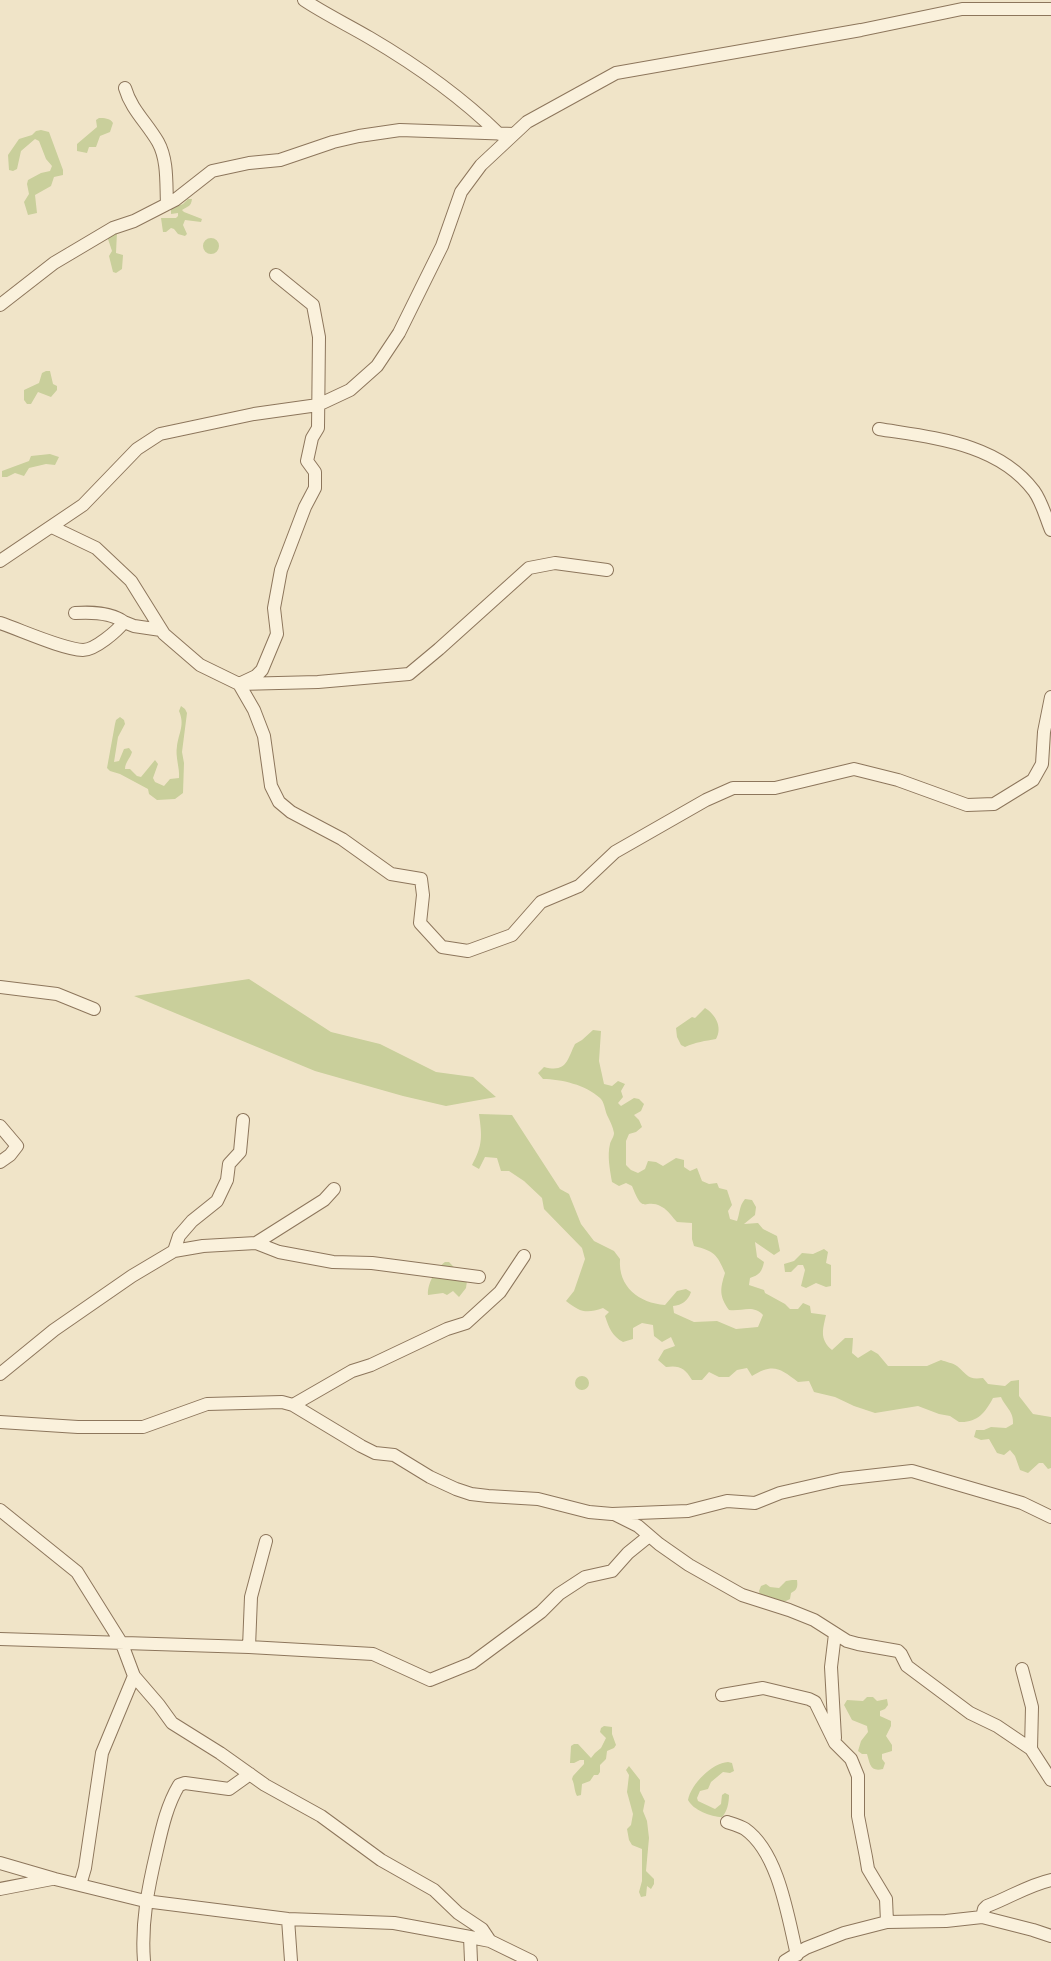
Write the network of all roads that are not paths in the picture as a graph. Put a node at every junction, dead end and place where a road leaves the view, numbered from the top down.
1 (304, 0) edge
2 (1051, 9) edge
3 (125, 88) dead end
4 (499, 134) junction
5 (514, 134) junction
6 (168, 204) junction
7 (276, 275) dead end
8 (0, 304) edge
9 (318, 405) junction
10 (878, 430) dead end
11 (52, 528) junction
12 (1051, 530) edge
13 (0, 562) edge
14 (607, 570) dead end
15 (75, 613) dead end
16 (124, 622) junction
17 (0, 623) edge
18 (161, 630) junction
19 (239, 684) junction
20 (1051, 697) edge
21 (0, 987) edge
22 (94, 1009) dead end
23 (243, 1120) dead end
24 (0, 1126) edge
25 (0, 1162) edge
26 (334, 1189) dead end
27 (256, 1243) junction
28 (174, 1251) junction
29 (524, 1256) dead end
30 (479, 1277) dead end
31 (0, 1374) edge
32 (293, 1405) junction
33 (0, 1422) edge
34 (0, 1510) edge
35 (612, 1514) junction
36 (1051, 1517) edge
37 (649, 1536) junction
38 (266, 1541) dead end
39 (835, 1634) junction
40 (0, 1639) edge
41 (122, 1644) junction
42 (249, 1647) junction
43 (1022, 1669) dead end
44 (134, 1676) junction
45 (722, 1695) dead end
46 (835, 1743) junction
47 (1031, 1749) junction
48 (250, 1774) junction
49 (1051, 1780) edge
50 (727, 1822) dead end
51 (0, 1863) edge
52 (56, 1879) junction
53 (1051, 1880) edge
54 (80, 1885) junction
55 (0, 1889) edge
56 (146, 1901) junction
57 (982, 1917) junction
58 (288, 1919) junction
59 (887, 1922) junction
60 (1051, 1936) edge
61 (470, 1937) junction
62 (490, 1942) junction
63 (791, 1958) edge
64 (144, 1961) edge
65 (291, 1961) edge
66 (471, 1961) edge
67 (531, 1961) edge

1 - 4 street
2 - 5 street
3 - 6 street
4 - 5 street
4 - 6 street
5 - 9 street
6 - 8 street
7 - 9 street
9 - 11 street
9 - 19 street
10 - 12 street
11 - 13 street
11 - 18 street
14 - 19 street
15 - 16 street
16 - 17 street
16 - 18 street
18 - 19 street
19 - 20 street
21 - 22 street
23 - 28 street
24 - 25 street
26 - 27 street
27 - 28 street
27 - 30 street
28 - 31 street
29 - 32 street
32 - 33 street
32 - 35 street
34 - 41 street
35 - 36 street
35 - 37 street
37 - 39 street
37 - 42 street
38 - 42 street
39 - 46 street
39 - 47 street
40 - 41 street
41 - 42 street
41 - 44 street
43 - 47 street
44 - 48 street
44 - 54 street
45 - 46 street
46 - 59 street
47 - 49 street
48 - 56 street
48 - 62 street
50 - 63 street
51 - 52 street
52 - 54 street
52 - 55 street
53 - 57 street
54 - 56 street
56 - 58 street
56 - 64 street
57 - 59 street
57 - 60 street
58 - 61 street
58 - 65 street
59 - 63 street
61 - 62 street
61 - 66 street
62 - 67 street

